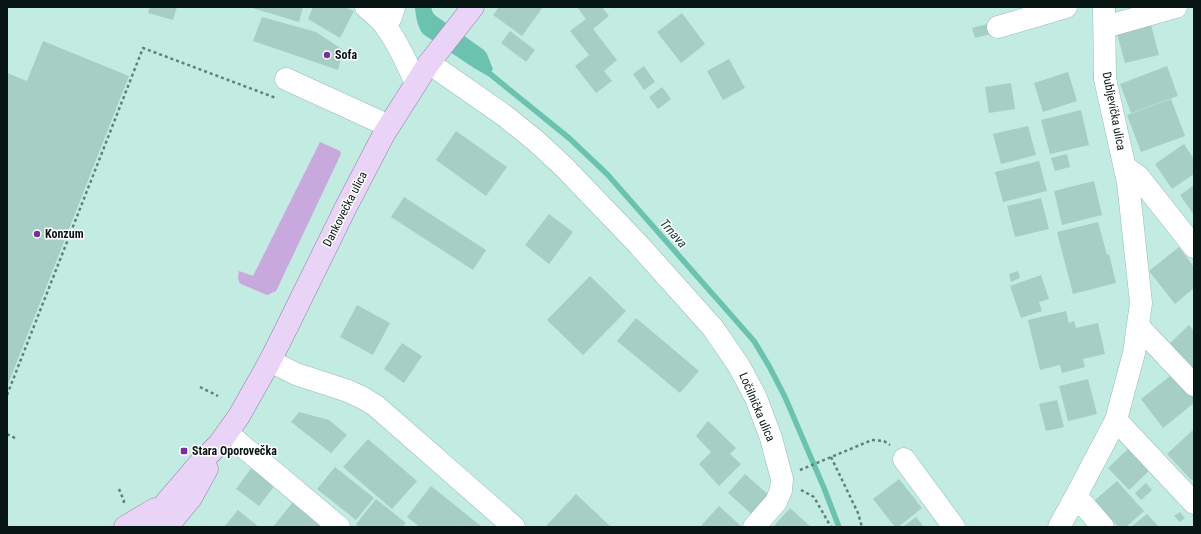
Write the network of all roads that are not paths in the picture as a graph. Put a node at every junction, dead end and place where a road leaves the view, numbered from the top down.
1 (366, 7) edge
2 (473, 7) edge
3 (1066, 7) edge
4 (1176, 7) edge
5 (390, 16) edge
6 (1105, 17) edge
7 (998, 27) dead end
8 (434, 56) junction
9 (286, 79) dead end
10 (416, 83) junction
11 (389, 126) junction
12 (1125, 167) junction
13 (1194, 247) edge
14 (1138, 326) junction
15 (270, 361) junction
16 (1194, 385) edge
17 (1116, 420) junction
18 (223, 439) junction
19 (904, 458) road end
20 (1076, 496) junction
21 (169, 499) junction
22 (1194, 503) edge
23 (125, 527) edge
24 (146, 527) edge
25 (153, 527) edge
26 (167, 527) edge
27 (339, 527) edge
28 (514, 527) edge
29 (754, 527) edge
30 (954, 527) edge
31 (1058, 527) edge
32 (1103, 527) edge

1 - 5 street
2 - 8 main road, Dankovečka ulica
3 - 7 street
4 - 6 street
5 - 10 street
6 - 12 street, Dubljevička ulica
8 - 10 main road, Dankovečka ulica
8 - 29 street, Ločilnička ulica
9 - 11 street
10 - 11 main road, Dankovečka ulica
11 - 15 main road, Dankovečka ulica
12 - 13 street, Dubljevička ulica
12 - 14 street, Dubljevička ulica
14 - 16 street
14 - 17 street, Dubljevička ulica
15 - 18 main road, Dankovečka ulica
15 - 28 street
17 - 20 street, Dubljevička ulica
17 - 22 street
18 - 21 main road, Dankovečka ulica
18 - 26 main road, Dankovečka ulica
18 - 27 street
19 - 30 street
20 - 31 street, Dubljevička ulica
20 - 32 street
21 - 23 main road
21 - 24 main road, Dankovečka ulica
24 - 25 street

